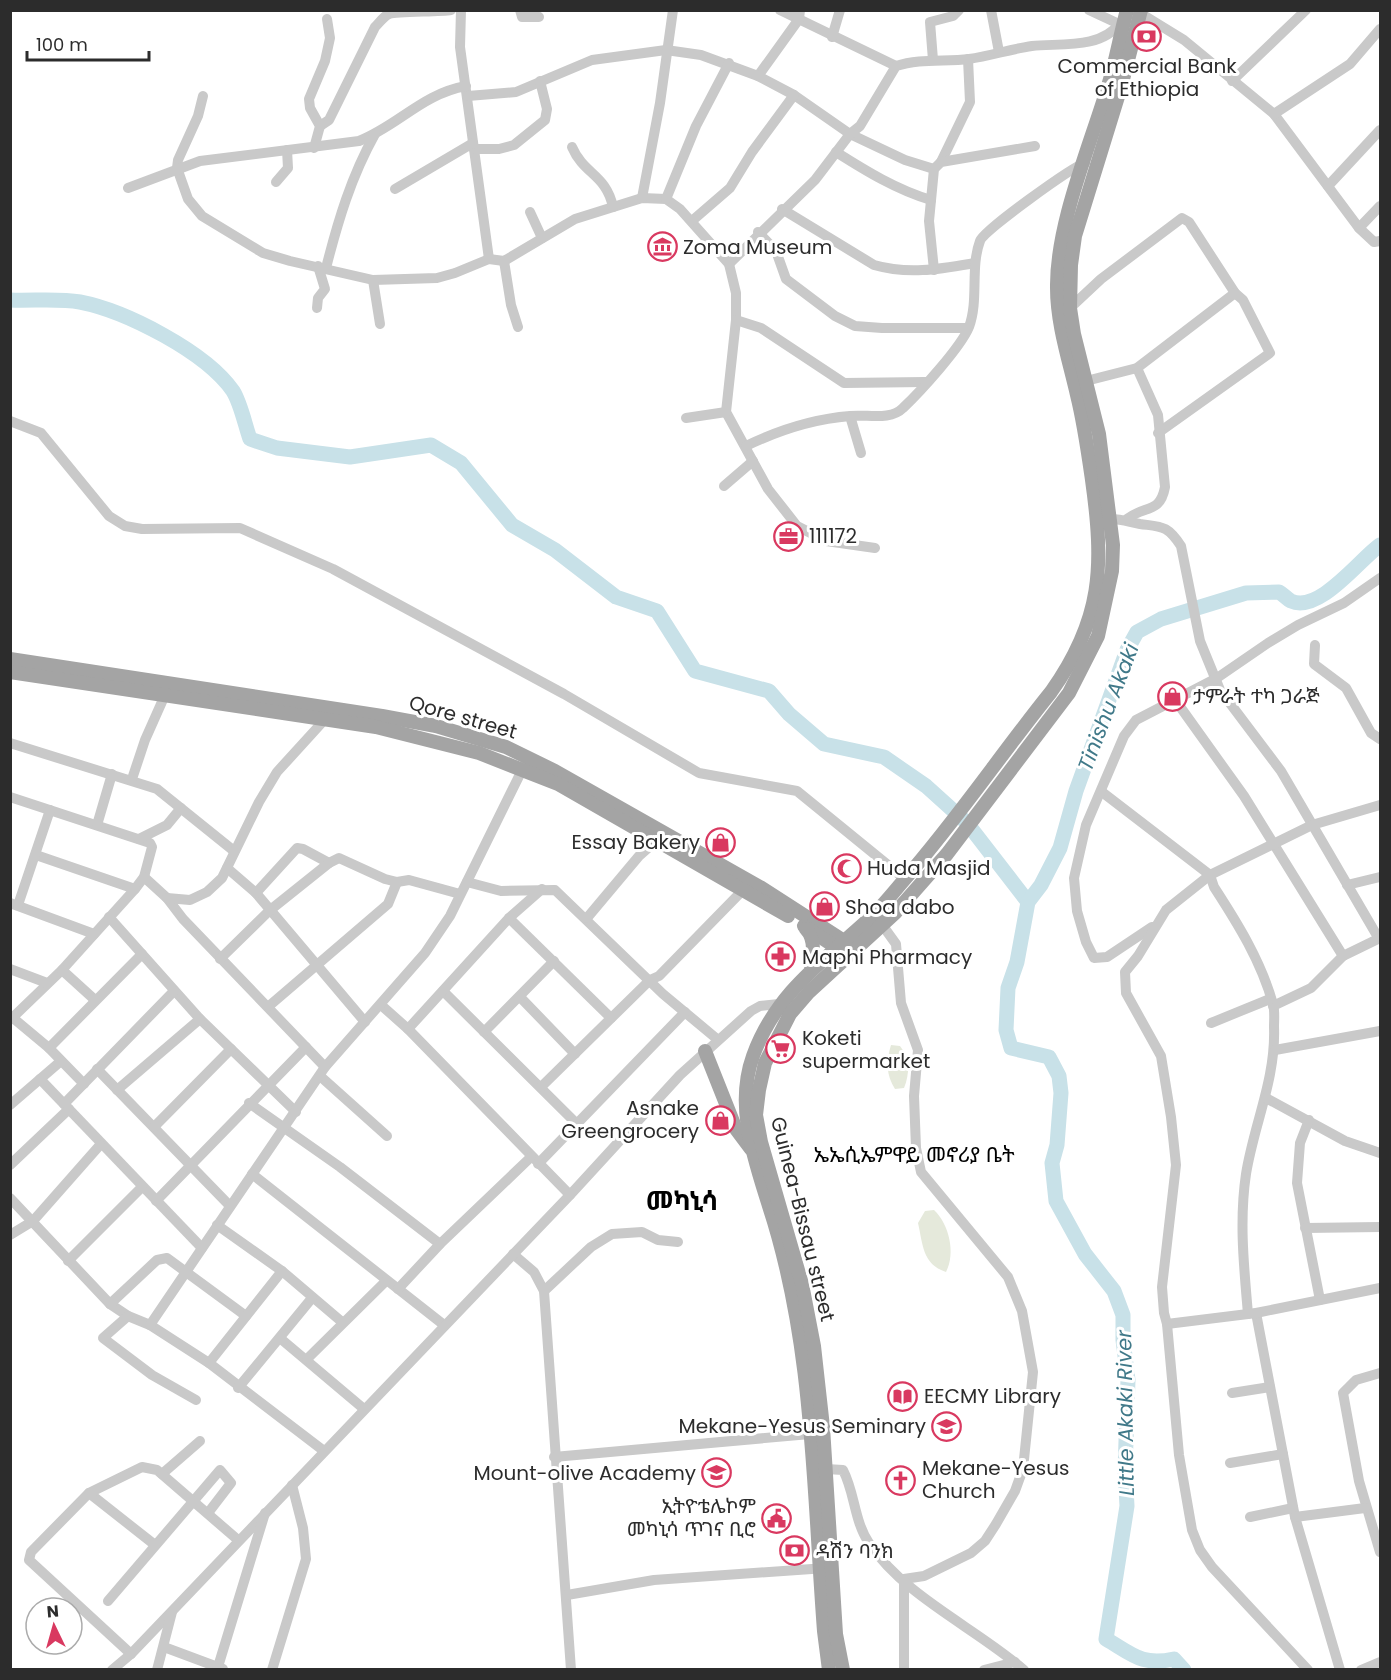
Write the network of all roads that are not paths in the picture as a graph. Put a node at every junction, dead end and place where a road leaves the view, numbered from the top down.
1 (451, 10) edge
2 (461, 10) edge
3 (520, 10) edge
4 (673, 10) edge
5 (780, 10) edge
6 (840, 10) edge
7 (959, 10) edge
8 (991, 10) edge
9 (1089, 10) edge
10 (1306, 10) edge
11 (1136, 11) edge
12 (427, 12) edge
13 (799, 15) edge
14 (539, 17) dead end
15 (327, 19) dead end
16 (1121, 24) junction
17 (1380, 29) edge
18 (832, 37) junction
19 (666, 50) junction
20 (999, 52) junction
21 (968, 59) junction
22 (933, 60) junction
23 (729, 63) junction
24 (896, 66) junction
25 (758, 76) junction
26 (540, 81) junction
27 (1232, 81) junction
28 (467, 91) junction
29 (794, 95) junction
30 (203, 96) dead end
31 (1274, 114) junction
32 (320, 126) junction
33 (1380, 130) edge
34 (375, 134) junction
35 (850, 134) junction
36 (473, 146) junction
37 (1035, 146) dead end
38 (572, 147) dead end
39 (314, 148) junction
40 (287, 150) junction
41 (836, 152) junction
42 (937, 165) junction
43 (1090, 165) junction
44 (177, 168) junction
45 (276, 182) dead end
46 (1328, 186) junction
47 (128, 188) dead end
48 (395, 189) dead end
49 (642, 198) junction
50 (666, 200) junction
51 (932, 200) junction
52 (1380, 206) edge
53 (613, 207) junction
54 (782, 209) junction
55 (530, 212) dead end
56 (693, 220) junction
57 (1359, 228) junction
58 (758, 232) junction
59 (542, 238) junction
60 (1380, 241) edge
61 (489, 260) junction
62 (504, 261) junction
63 (975, 263) junction
64 (729, 264) junction
65 (322, 267) junction
66 (934, 270) junction
67 (373, 280) junction
68 (1234, 293) junction
69 (317, 308) dead end
70 (1070, 308) junction
71 (736, 320) junction
72 (380, 324) dead end
73 (518, 327) dead end
74 (968, 328) junction
75 (1137, 368) junction
76 (1086, 381) junction
77 (926, 382) junction
78 (726, 412) junction
79 (850, 416) junction
80 (686, 418) dead end
81 (10, 421) edge
82 (1158, 433) junction
83 (746, 446) junction
84 (861, 453) dead end
85 (753, 461) junction
86 (724, 486) dead end
87 (1111, 519) junction
88 (1127, 519) junction
89 (875, 548) dead end
90 (1380, 578) edge
91 (1315, 645) dead end
92 (11, 660) edge
93 (10, 672) edge
94 (1217, 678) junction
95 (165, 695) junction
96 (1176, 701) junction
97 (329, 713) junction
98 (1380, 739) edge
99 (10, 743) edge
100 (526, 763) junction
101 (112, 774) junction
102 (132, 779) junction
103 (1101, 792) junction
104 (10, 797) edge
105 (1380, 806) edge
106 (181, 808) junction
107 (50, 810) junction
108 (97, 825) junction
109 (1312, 825) junction
110 (139, 839) junction
111 (656, 841) junction
112 (1274, 844) junction
113 (234, 851) junction
114 (36, 855) junction
115 (329, 863) junction
116 (227, 868) junction
117 (1210, 874) junction
118 (1380, 876) edge
119 (144, 877) junction
120 (905, 879) junction
121 (397, 882) junction
122 (467, 882) junction
123 (1347, 885) junction
124 (135, 889) junction
125 (543, 889) junction
126 (744, 889) junction
127 (256, 892) junction
128 (460, 894) junction
129 (167, 898) junction
130 (14, 904) edge
131 (269, 911) junction
132 (109, 917) junction
133 (509, 918) junction
134 (586, 918) junction
135 (1157, 923) junction
136 (802, 925) junction
137 (819, 926) junction
138 (883, 926) junction
139 (859, 927) junction
140 (94, 934) junction
141 (1380, 938) edge
142 (840, 944) junction
143 (853, 952) junction
144 (142, 954) junction
145 (1343, 956) junction
146 (220, 959) junction
147 (554, 961) junction
148 (316, 966) junction
149 (10, 969) edge
150 (62, 970) junction
151 (811, 970) junction
152 (650, 980) junction
153 (47, 983) junction
154 (174, 991) junction
155 (443, 991) junction
156 (520, 997) junction
157 (95, 1000) junction
158 (1272, 1002) junction
159 (779, 1004) junction
160 (381, 1005) junction
161 (269, 1006) junction
162 (685, 1012) junction
163 (201, 1018) junction
164 (611, 1018) junction
165 (12, 1019) edge
166 (365, 1022) junction
167 (1211, 1023) dead end
168 (408, 1029) junction
169 (1380, 1031) edge
170 (484, 1032) junction
171 (717, 1039) junction
172 (306, 1047) junction
173 (49, 1048) junction
174 (231, 1049) junction
175 (1275, 1050) junction
176 (705, 1051) junction
177 (574, 1054) junction
178 (61, 1061) junction
179 (97, 1069) junction
180 (323, 1072) junction
181 (40, 1079) junction
182 (84, 1084) junction
183 (267, 1084) junction
184 (541, 1087) junction
185 (117, 1090) junction
186 (1266, 1098) junction
187 (249, 1103) junction
188 (10, 1105) edge
189 (66, 1106) junction
190 (296, 1112) junction
191 (1309, 1120) junction
192 (576, 1123) junction
193 (154, 1127) junction
194 (284, 1128) junction
195 (387, 1136) dead end
196 (100, 1145) junction
197 (752, 1151) junction
198 (1380, 1153) edge
199 (535, 1161) junction
200 (190, 1164) junction
201 (10, 1165) edge
202 (252, 1174) junction
203 (142, 1187) junction
204 (570, 1195) junction
205 (10, 1198) edge
206 (156, 1201) junction
207 (230, 1206) junction
208 (33, 1221) junction
209 (217, 1225) junction
210 (1380, 1227) edge
211 (1305, 1228) junction
212 (10, 1235) edge
213 (678, 1242) dead end
214 (440, 1244) junction
215 (202, 1248) junction
216 (513, 1254) junction
217 (68, 1261) junction
218 (282, 1271) junction
219 (187, 1272) junction
220 (386, 1281) junction
221 (1380, 1288) edge
222 (398, 1289) junction
223 (544, 1291) junction
224 (312, 1298) junction
225 (1320, 1300) junction
226 (110, 1304) junction
227 (1252, 1314) junction
228 (128, 1316) junction
229 (246, 1316) junction
230 (342, 1322) junction
231 (1167, 1324) junction
232 (150, 1325) junction
233 (444, 1325) junction
234 (281, 1339) junction
235 (307, 1359) junction
236 (208, 1363) junction
237 (1380, 1372) edge
238 (1270, 1387) junction
239 (238, 1388) junction
240 (1232, 1393) dead end
241 (196, 1400) dead end
242 (364, 1409) junction
243 (810, 1434) junction
244 (200, 1442) dead end
245 (324, 1451) junction
246 (1283, 1454) junction
247 (554, 1457) junction
248 (1230, 1463) dead end
249 (826, 1469) junction
250 (162, 1474) junction
251 (292, 1485) junction
252 (88, 1493) junction
253 (193, 1501) junction
254 (1365, 1508) junction
255 (266, 1513) junction
256 (1294, 1513) junction
257 (208, 1514) junction
258 (1250, 1517) dead end
259 (238, 1540) junction
260 (155, 1545) junction
261 (1380, 1552) edge
262 (825, 1568) junction
263 (904, 1579) junction
264 (567, 1595) junction
265 (108, 1601) dead end
266 (173, 1609) junction
267 (164, 1647) junction
268 (131, 1654) junction
269 (1015, 1662) junction
270 (1380, 1662) edge
271 (220, 1669) edge
272 (112, 1670) edge
273 (157, 1670) edge
274 (272, 1670) edge
275 (570, 1670) edge
276 (829, 1670) edge
277 (843, 1670) edge
278 (904, 1670) edge
279 (984, 1670) edge
280 (1024, 1670) edge
281 (1308, 1670) edge
282 (1340, 1670) edge
283 (1361, 1670) edge

1 - 12 street
2 - 28 street
3 - 14 street
4 - 19 street
5 - 13 street
6 - 18 street
7 - 22 street
8 - 20 street
9 - 16 street
10 - 27 street
11 - 16 main road
11 - 27 street
11 - 43 main road
12 - 32 street
13 - 18 street
13 - 25 street
15 - 32 street
16 - 20 street
16 - 43 main road
17 - 31 street
18 - 24 street
19 - 23 street
19 - 26 street
19 - 49 street
20 - 21 street
21 - 22 street
21 - 42 street
22 - 24 street
23 - 25 street
23 - 50 street
24 - 35 street
25 - 29 street
26 - 28 street
26 - 36 street
27 - 31 street
28 - 34 street
28 - 36 street
29 - 35 street
29 - 56 street
30 - 44 street
31 - 46 street
32 - 39 street
33 - 46 street
34 - 39 street
34 - 65 street
35 - 41 street
35 - 42 street
36 - 48 street
36 - 61 street
37 - 42 street
38 - 53 street
39 - 40 street
40 - 44 street
40 - 45 street
41 - 51 street
41 - 54 street
42 - 51 street
43 - 63 street
43 - 70 main road, Guinea-Bissau street
43 - 120 main road
44 - 47 street
44 - 65 street
46 - 57 street
49 - 50 street
49 - 53 street
50 - 56 street
51 - 66 street
52 - 57 street
53 - 59 street
54 - 58 street
54 - 66 street
55 - 59 street
56 - 64 street
57 - 60 street
58 - 64 street
58 - 74 street
59 - 62 street
61 - 62 street
61 - 67 street
62 - 73 street
63 - 66 street
63 - 74 street
64 - 71 street
65 - 67 street
65 - 69 street
67 - 72 street
68 - 70 street
68 - 75 street
68 - 82 street
70 - 76 main road, Guinea-Bissau street
71 - 77 street
71 - 78 street
74 - 77 street
75 - 76 street
75 - 82 street
76 - 87 main road, Guinea-Bissau street
77 - 79 street
78 - 80 street
78 - 83 street
79 - 83 street
79 - 84 street
81 - 120 street
82 - 88 street
83 - 85 street
85 - 86 street
85 - 89 street
87 - 88 street
87 - 138 main road, Guinea-Bissau street
88 - 94 street
90 - 94 street
91 - 98 street
92 - 97 main road, Qore street
93 - 95 main road, Qore street
94 - 96 street
94 - 109 street
95 - 97 main road, Qore street
95 - 102 street
96 - 103 street
96 - 112 street
97 - 100 main road, Qore street
97 - 113 street
99 - 101 street
100 - 111 main road, Qore street
100 - 122 street
100 - 137 main road, Qore street
101 - 102 street
101 - 108 street
102 - 106 street
103 - 117 street
103 - 135 street
104 - 107 street
105 - 109 street
106 - 110 street
106 - 113 street
107 - 108 street
107 - 114 street
108 - 110 street
109 - 112 street
109 - 123 street
110 - 119 street
111 - 126 main road, Qore street
111 - 134 street
112 - 117 street
112 - 145 street
113 - 116 street
114 - 124 street
114 - 130 street
115 - 121 street
115 - 127 street
115 - 131 street
116 - 127 street
116 - 129 street
117 - 135 street
117 - 158 street
118 - 123 street
119 - 124 street
119 - 129 street
120 - 139 main road
121 - 128 street
121 - 148 street
122 - 125 street
122 - 128 street
123 - 141 street
124 - 132 street
125 - 133 street
125 - 134 street
126 - 136 main road, Qore street
126 - 152 street
127 - 131 street
128 - 160 street
129 - 146 street
130 - 140 street
131 - 146 street
131 - 148 street
132 - 140 street
132 - 144 street
133 - 147 street
133 - 155 street
134 - 152 street
135 - 231 street
136 - 142 main road, Qore street
136 - 151 main road
137 - 139 main road
137 - 142 main road, Qore street
138 - 143 main road, Guinea-Bissau street
138 - 263 street
139 - 142 main road
140 - 150 street
141 - 145 street
142 - 143 main road, Qore street
142 - 151 main road
143 - 249 main road, Guinea-Bissau street
144 - 154 street
144 - 157 street
145 - 158 street
146 - 161 street
147 - 156 street
147 - 164 street
148 - 161 street
148 - 166 street
149 - 153 street
150 - 153 street
150 - 157 street
151 - 159 main road
152 - 162 street
152 - 164 street
153 - 165 street
154 - 163 street
154 - 179 street
155 - 168 street
155 - 170 street
156 - 170 street
156 - 177 street
157 - 173 street
158 - 167 street
158 - 175 street
159 - 171 street
159 - 197 main road
160 - 166 street
160 - 168 street
161 - 172 street
162 - 171 street
162 - 192 street
163 - 174 street
163 - 185 street
164 - 177 street
165 - 173 street
166 - 180 street
168 - 199 street
169 - 175 street
170 - 184 street
171 - 176 street
172 - 180 street
172 - 183 street
173 - 178 street
174 - 183 street
174 - 193 street
175 - 186 street
176 - 197 main road
176 - 204 street
177 - 184 street
178 - 181 street
178 - 182 street
179 - 182 street
179 - 185 street
180 - 190 street
180 - 195 street
181 - 188 street
181 - 189 street
182 - 189 street
183 - 187 street
183 - 190 street
184 - 192 street
185 - 193 street
186 - 191 street
186 - 227 street
187 - 194 street
187 - 200 street
189 - 196 street
189 - 201 street
190 - 194 street
191 - 198 street
191 - 211 street
192 - 199 street
193 - 200 street
194 - 202 street
194 - 214 street
196 - 203 street
196 - 208 street
197 - 243 main road
199 - 204 street
199 - 214 street
200 - 206 street
200 - 207 street
202 - 207 street
202 - 220 street
203 - 206 street
203 - 217 street
204 - 216 street
205 - 208 street
206 - 215 street
207 - 209 street
208 - 212 street
208 - 217 street
209 - 215 street
209 - 218 street
210 - 211 street
211 - 225 street
213 - 223 street
214 - 222 street
215 - 219 street
216 - 223 street
216 - 233 street
217 - 226 street
218 - 224 street
218 - 229 street
219 - 226 street
219 - 229 street
219 - 232 street
220 - 222 street
220 - 230 street
221 - 225 street
222 - 233 street
223 - 247 street
224 - 230 street
224 - 234 street
225 - 227 street
226 - 228 street
227 - 231 street
227 - 238 street
228 - 232 street
228 - 241 street
229 - 236 street
230 - 235 street
231 - 281 street
232 - 236 street
233 - 242 street
234 - 235 street
234 - 239 street
235 - 242 street
236 - 239 street
237 - 254 street
238 - 240 street
238 - 246 street
239 - 245 street
242 - 245 street
243 - 247 street
243 - 262 main road
244 - 250 street
245 - 251 street
246 - 248 street
246 - 256 street
247 - 264 street
249 - 262 main road, Guinea-Bissau street
249 - 263 street
250 - 252 street
250 - 253 street
251 - 255 street
251 - 274 street
252 - 260 street
252 - 268 street
253 - 257 street
253 - 257 street
253 - 260 street
254 - 256 street
254 - 261 street
255 - 259 street
255 - 271 street
256 - 258 street
256 - 282 street
257 - 259 street
259 - 266 street
260 - 265 street
262 - 264 street
262 - 276 main road
262 - 277 main road, Guinea-Bissau street
263 - 269 street
263 - 278 street
264 - 275 street
266 - 267 street
266 - 268 street
267 - 271 street
267 - 273 street
268 - 272 street
269 - 279 street
269 - 280 street
270 - 283 street

